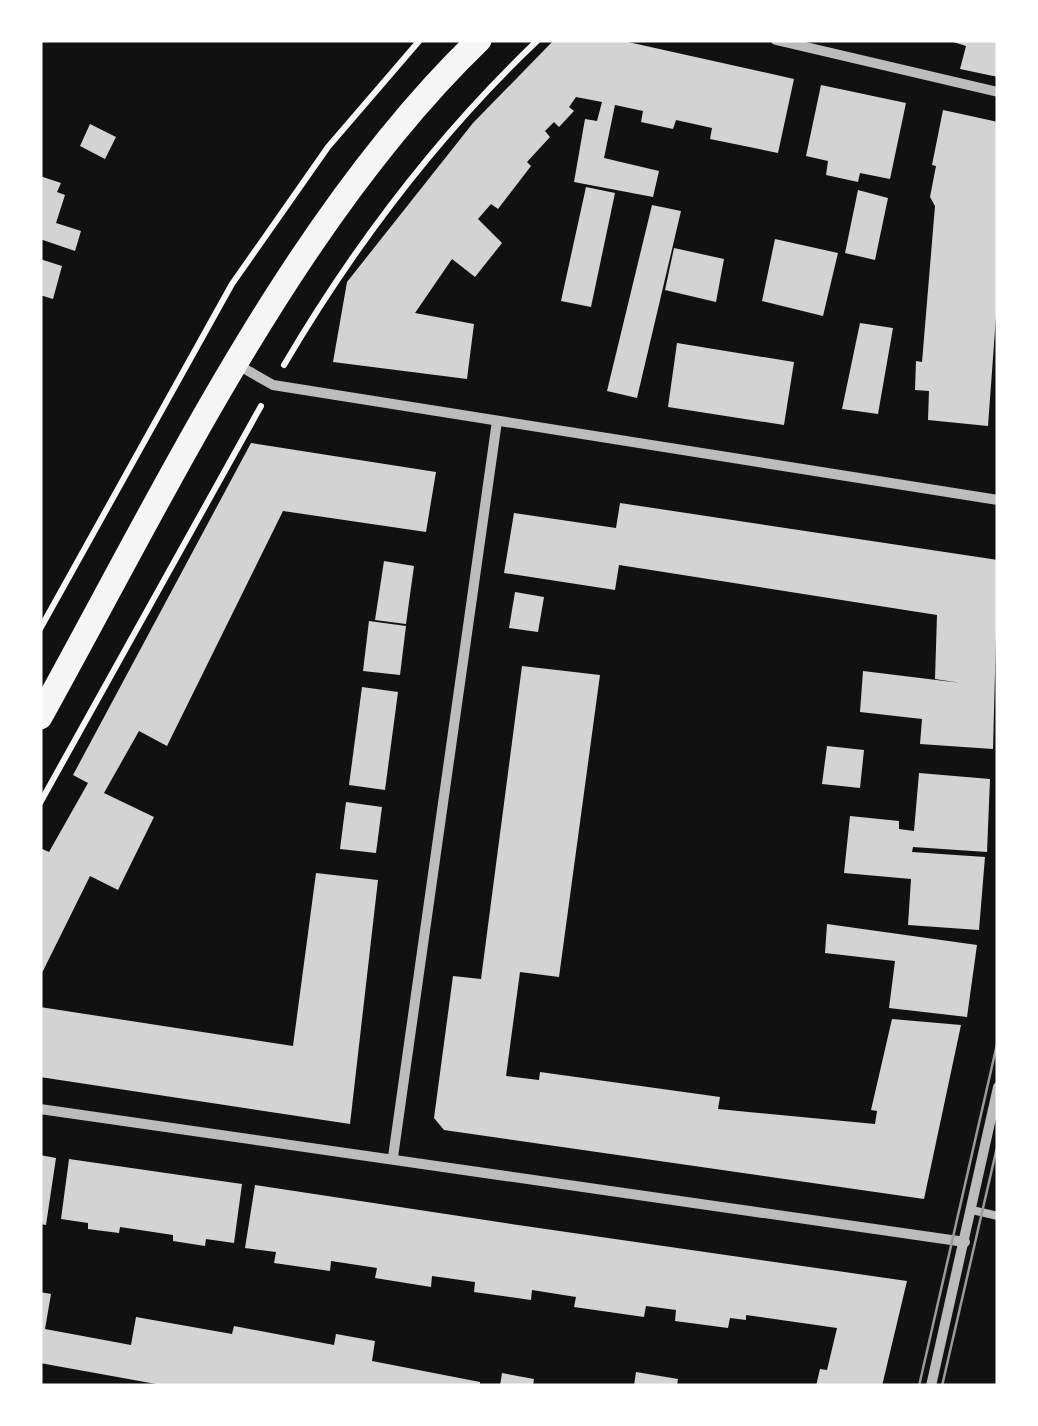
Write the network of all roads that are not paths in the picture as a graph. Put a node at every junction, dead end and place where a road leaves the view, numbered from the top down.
1 (776, 40) edge
2 (469, 43) edge
3 (998, 92) edge
4 (237, 364) junction
5 (497, 421) junction
6 (998, 500) edge
7 (40, 716) edge
8 (998, 1088) edge
9 (40, 1109) edge
10 (392, 1157) junction
11 (972, 1210) junction
12 (998, 1216) edge
13 (965, 1242) junction
14 (932, 1386) edge

1 - 3 street
2 - 4 main road
4 - 5 street
4 - 7 main road
5 - 6 street
5 - 10 street
8 - 11 street
9 - 10 street
10 - 13 street
11 - 12 lane
11 - 13 street
13 - 14 street

